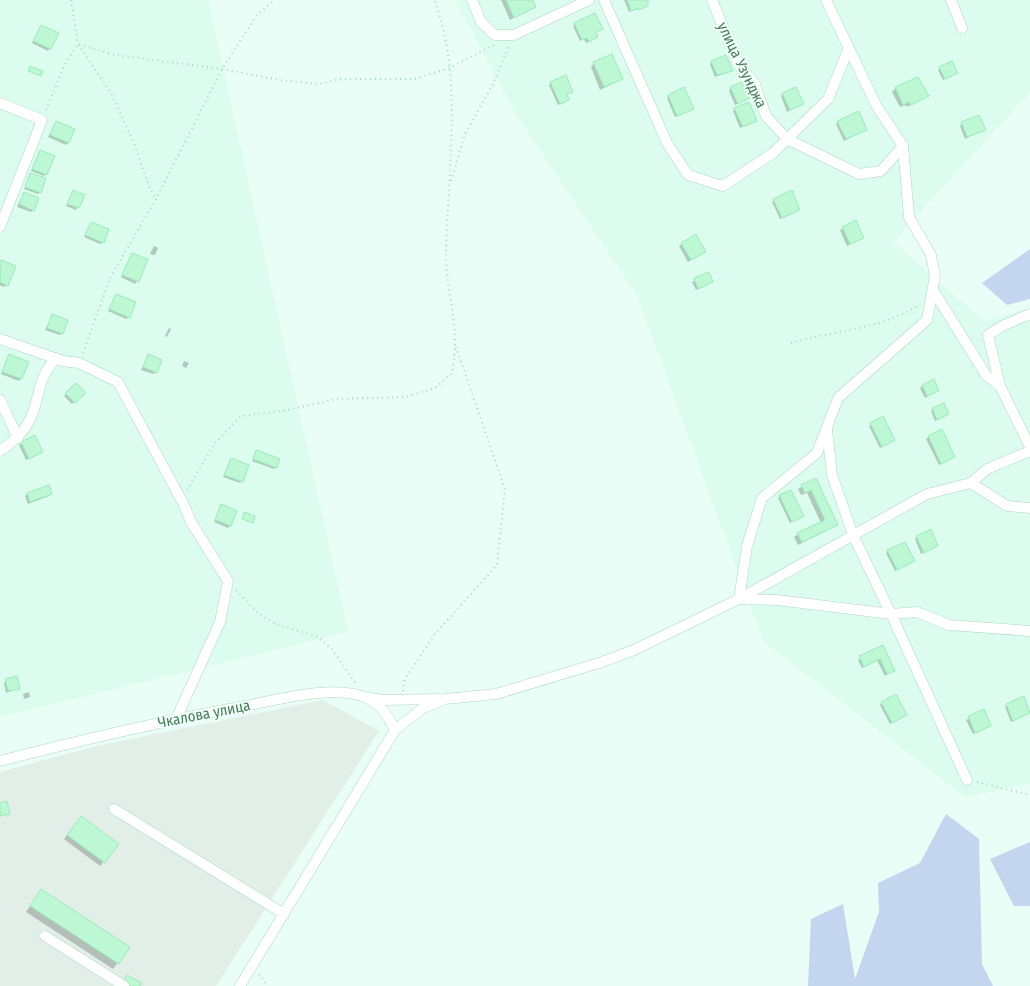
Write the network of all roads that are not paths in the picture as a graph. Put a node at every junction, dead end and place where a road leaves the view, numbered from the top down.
1 (472, 0) edge
2 (589, 0) edge
3 (604, 0) edge
4 (712, 0) edge
5 (826, 0) edge
6 (951, 0) edge
7 (962, 28) dead end
8 (848, 50) junction
9 (0, 103) edge
10 (787, 139) junction
11 (903, 146) junction
12 (0, 227) edge
13 (933, 290) junction
14 (1030, 314) edge
15 (0, 339) edge
16 (56, 358) junction
17 (1000, 386) junction
18 (0, 400) edge
19 (827, 427) junction
20 (18, 438) junction
21 (1030, 447) edge
22 (0, 451) edge
23 (1030, 451) edge
24 (970, 483) junction
25 (1030, 508) edge
26 (853, 535) junction
27 (739, 599) junction
28 (891, 614) junction
29 (1030, 631) edge
30 (365, 697) junction
31 (445, 699) junction
32 (176, 719) junction
33 (396, 730) junction
34 (0, 761) edge
35 (967, 780) road end
36 (114, 809) dead end
37 (284, 914) junction
38 (45, 936) dead end
39 (124, 986) edge
40 (240, 986) edge

1 - 2 street
3 - 10 street
4 - 10 street, улица Узунджа
5 - 8 street
6 - 7 street
8 - 10 street
8 - 11 street
9 - 12 street
10 - 11 street, улица Узунджа
11 - 13 street
13 - 17 street
13 - 19 street
14 - 17 street
15 - 16 street
16 - 20 street
16 - 32 street
17 - 21 street
18 - 20 street
19 - 26 street
19 - 27 street
20 - 22 street
23 - 24 street
24 - 25 street
24 - 26 street
26 - 27 street
26 - 28 street
27 - 28 street
27 - 31 street
28 - 29 street
28 - 35 street
30 - 31 street, Чкалова улица
30 - 32 street, Чкалова улица
30 - 33 street
31 - 33 street
32 - 34 street, Чкалова улица
33 - 37 street
36 - 37 street
37 - 40 street
38 - 39 street

